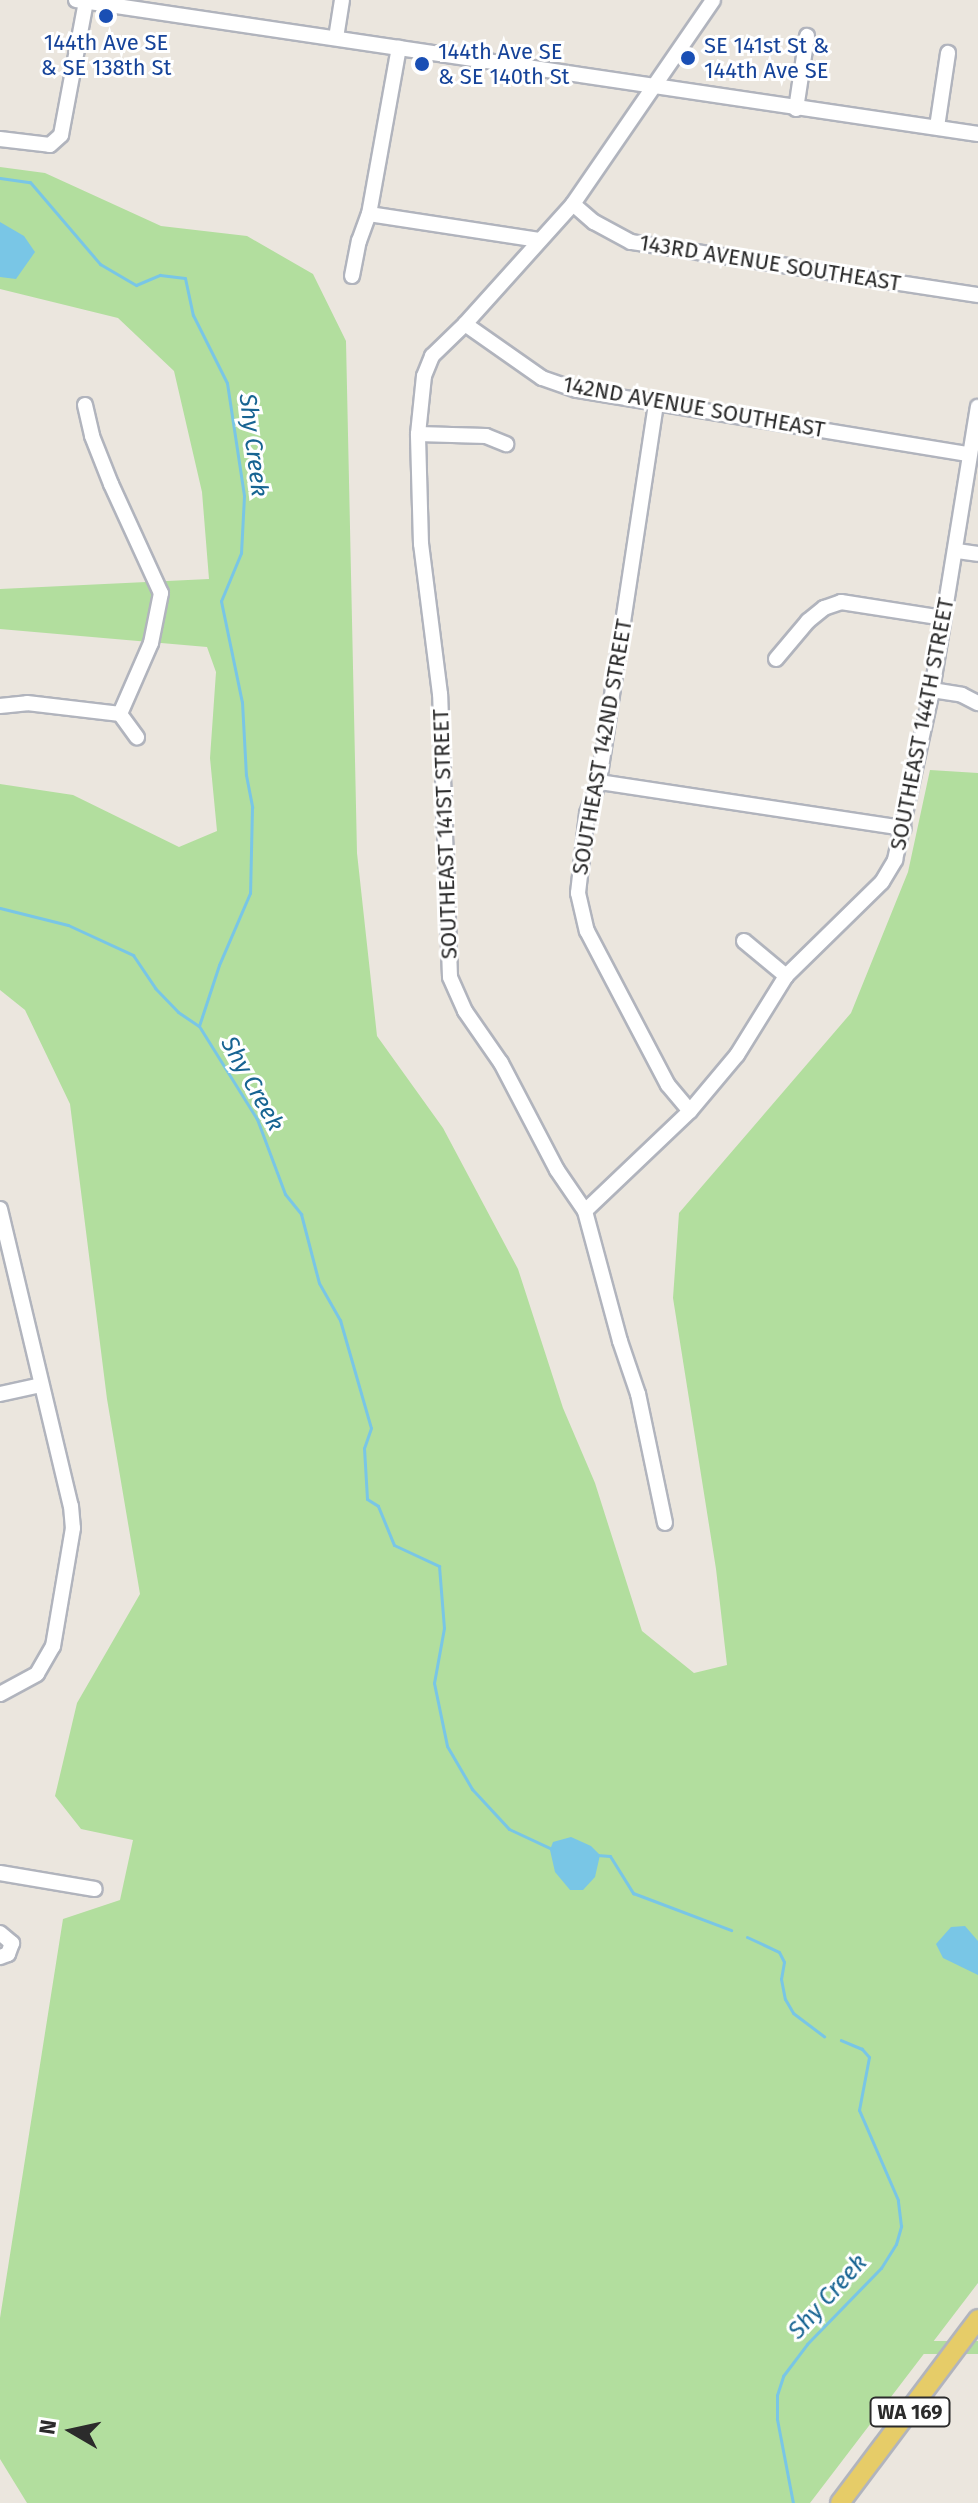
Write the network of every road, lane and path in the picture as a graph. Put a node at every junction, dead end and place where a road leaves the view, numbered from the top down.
1 (342, 0) edge
2 (713, 0) edge
3 (81, 1) edge
4 (807, 36) dead end
5 (336, 38) junction
6 (399, 48) junction
7 (948, 53) dead end
8 (651, 87) junction
9 (796, 109) junction
10 (937, 127) junction
11 (978, 134) edge
12 (0, 139) edge
13 (573, 204) junction
14 (369, 214) junction
15 (539, 240) junction
16 (352, 276) dead end
17 (978, 295) edge
18 (465, 324) junction
19 (656, 404) junction
20 (85, 405) dead end
21 (978, 407) edge
22 (418, 434) junction
23 (506, 444) dead end
24 (969, 454) junction
25 (957, 551) junction
26 (978, 554) edge
27 (943, 618) junction
28 (776, 659) dead end
29 (932, 690) junction
30 (978, 703) edge
31 (0, 706) edge
32 (120, 714) junction
33 (137, 737) dead end
34 (599, 782) junction
35 (904, 828) junction
36 (744, 941) dead end
37 (786, 976) junction
38 (690, 1111) junction
39 (0, 1209) edge
40 (585, 1211) junction
41 (41, 1385) junction
42 (0, 1394) edge
43 (665, 1523) dead end
44 (0, 1694) edge
45 (0, 1873) edge
46 (95, 1889) dead end
47 (0, 1933) edge
48 (0, 1957) edge
49 (978, 2319) edge
50 (840, 2503) edge

1 - 5 street
2 - 8 street
3 - 5 street
3 - 12 street
4 - 9 street
5 - 6 street
6 - 8 street
6 - 14 street
7 - 10 street
8 - 9 street
8 - 13 street
9 - 10 street
10 - 11 street
13 - 15 street
13 - 17 street, 143RD AVENUE SOUTHEAST
14 - 15 street
14 - 16 street
15 - 18 street
18 - 19 street, 142ND AVENUE SOUTHEAST
18 - 22 street, SOUTHEAST 141ST STREET
19 - 24 street, 142ND AVENUE SOUTHEAST
19 - 34 street, SOUTHEAST 142ND STREET
20 - 32 street
21 - 24 street, SOUTHEAST 144TH STREET
22 - 23 street
22 - 40 street, SOUTHEAST 141ST STREET
24 - 25 street, SOUTHEAST 144TH STREET
25 - 26 street
25 - 27 street, SOUTHEAST 144TH STREET
27 - 28 street
27 - 29 street, SOUTHEAST 144TH STREET
29 - 30 street
29 - 35 street, SOUTHEAST 144TH STREET
31 - 32 street
32 - 33 street
34 - 35 street
34 - 38 street, SOUTHEAST 142ND STREET
35 - 37 street, SOUTHEAST 144TH STREET
36 - 37 street
37 - 38 street, SOUTHEAST 144TH STREET
38 - 40 street, SOUTHEAST 144TH STREET
39 - 41 street
40 - 43 street, SOUTHEAST 141ST STREET
41 - 42 street
41 - 44 street
45 - 46 street
47 - 48 street
49 - 50 main road, WA 169

